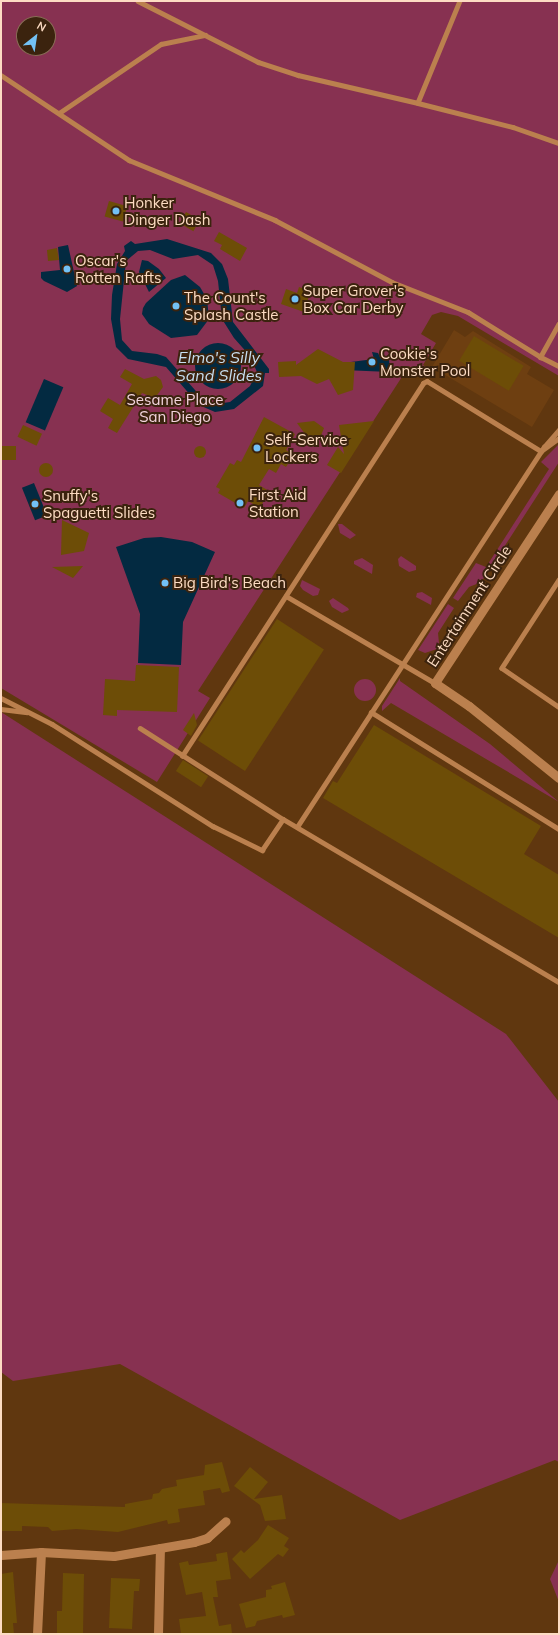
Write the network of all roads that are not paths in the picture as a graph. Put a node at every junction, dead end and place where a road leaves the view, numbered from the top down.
1 (138, 1) edge
2 (460, 1) edge
3 (205, 35) junction
4 (1, 75) edge
5 (418, 103) junction
6 (59, 113) junction
7 (559, 143) edge
8 (559, 324) edge
9 (542, 357) junction
10 (559, 366) edge
11 (559, 430) edge
12 (559, 438) edge
13 (542, 451) junction
14 (559, 494) edge
15 (559, 580) edge
16 (286, 596) junction
17 (402, 663) junction
18 (435, 683) junction
19 (1, 698) edge
20 (559, 706) edge
21 (1, 709) edge
22 (30, 712) junction
23 (371, 712) junction
24 (140, 728) dead end
25 (182, 756) junction
26 (559, 778) edge
27 (283, 819) junction
28 (297, 827) junction
29 (559, 829) edge
30 (559, 982) edge
31 (226, 1521) dead end
32 (160, 1548) junction
33 (40, 1552) junction
34 (1, 1556) edge
35 (37, 1634) edge
36 (158, 1634) edge

1 - 3 lane
2 - 5 lane
3 - 5 lane
3 - 6 lane
4 - 6 lane
5 - 7 lane
6 - 9 lane
8 - 9 lane
9 - 10 lane
11 - 13 lane
12 - 13 lane
13 - 16 lane
13 - 17 lane
14 - 18 street, Entertainment Circle
15 - 20 lane
16 - 17 lane
16 - 25 lane
17 - 18 lane
17 - 23 lane
18 - 26 street, Entertainment Circle
19 - 22 lane
21 - 22 lane
22 - 27 lane
23 - 28 lane
23 - 29 lane
24 - 25 lane
25 - 27 lane
27 - 28 lane
28 - 30 lane
31 - 32 street
32 - 33 street
32 - 36 street
33 - 34 street
33 - 35 street

